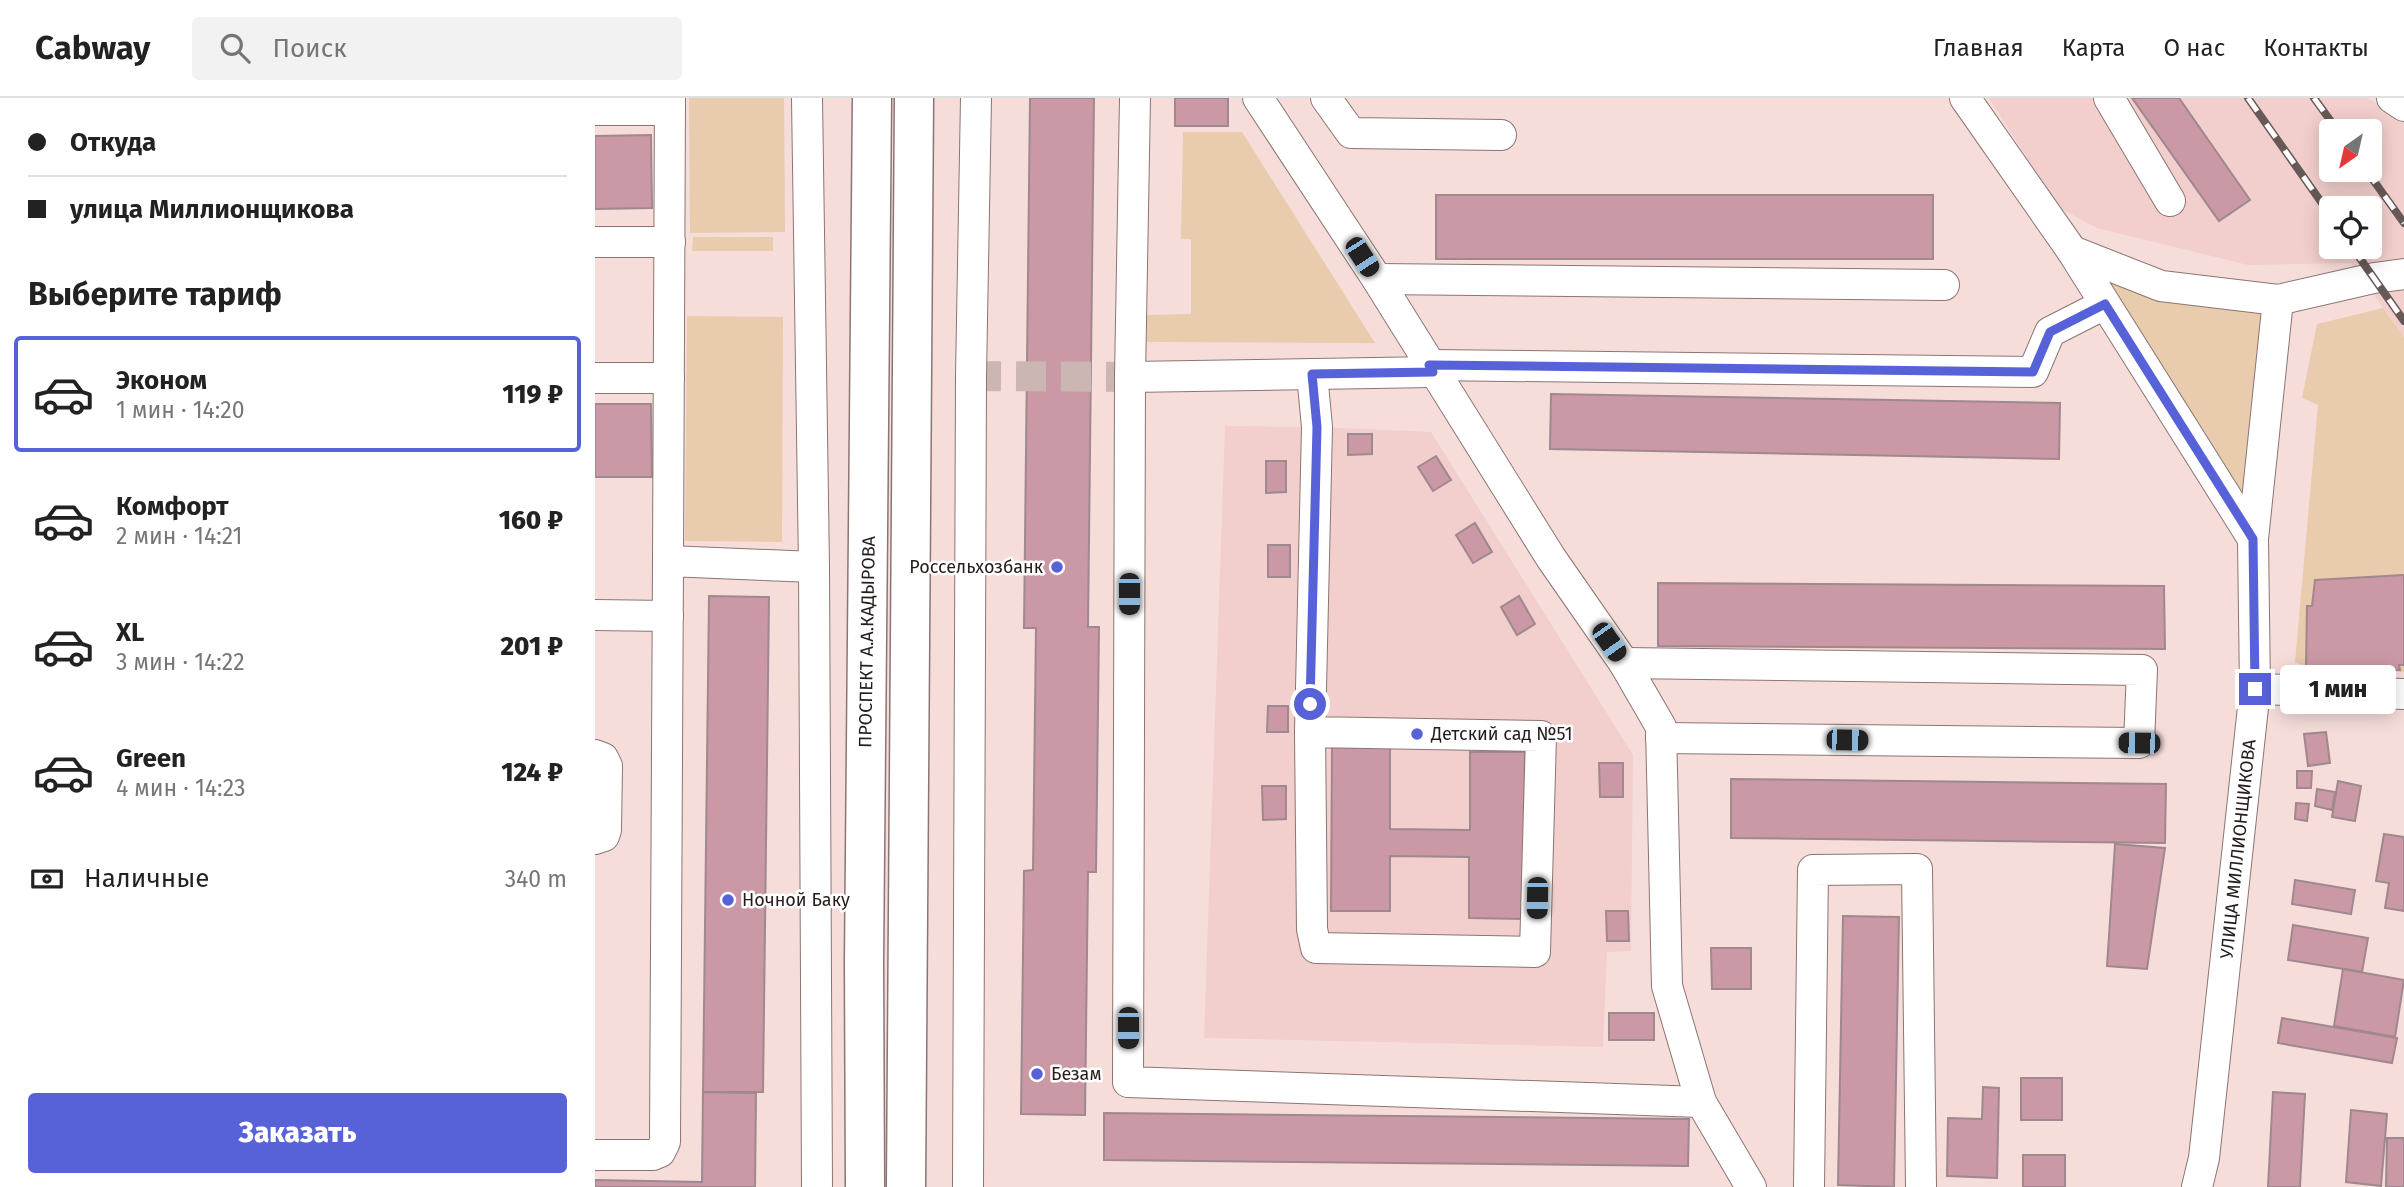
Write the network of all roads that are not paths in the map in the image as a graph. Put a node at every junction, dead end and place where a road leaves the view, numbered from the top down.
1 (807, 98) edge
2 (872, 98) edge
3 (914, 98) edge
4 (977, 98) edge
5 (1135, 98) edge
6 (1258, 98) edge
7 (1326, 98) edge
8 (1965, 98) edge
9 (2109, 98) edge
10 (2392, 98) edge
11 (670, 104) edge
12 (2404, 106) edge
13 (595, 110) edge
14 (1501, 135) dead end
15 (2170, 201) dead end
16 (595, 242) edge
17 (670, 242) junction
18 (2072, 251) junction
19 (2404, 274) edge
20 (1377, 279) junction
21 (1944, 285) dead end
22 (2278, 300) junction
23 (2105, 304) junction
24 (1431, 369) junction
25 (1312, 374) junction
26 (595, 377) edge
27 (1130, 377) junction
28 (669, 378) junction
29 (2253, 539) junction
30 (668, 561) junction
31 (814, 567) junction
32 (595, 615) edge
33 (667, 616) junction
34 (1624, 663) junction
35 (2255, 689) junction
36 (2404, 694) edge
37 (1310, 732) junction
38 (1661, 738) junction
39 (595, 755) edge
40 (595, 839) edge
41 (1701, 1102) junction
42 (595, 1155) edge
43 (817, 1187) edge
44 (865, 1187) edge
45 (906, 1187) edge
46 (968, 1187) edge
47 (1751, 1187) edge
48 (1809, 1187) edge
49 (1921, 1187) edge
50 (2197, 1187) edge

1 - 31 street
2 - 44 main road, ПРОСПЕКТ А.А.КАДЫРОВА
3 - 45 main road
4 - 46 street
5 - 27 street
6 - 20 street
7 - 14 street
8 - 18 street
9 - 15 street
10 - 12 street
11 - 13 street
11 - 17 street
16 - 17 street
17 - 28 street
18 - 22 street
18 - 23 street
19 - 22 street
20 - 21 street
20 - 24 street
22 - 29 street, УЛИЦА МИЛЛИОНЩИКОВА
23 - 24 street
23 - 29 street
24 - 25 street
24 - 34 street
25 - 27 street
25 - 37 street
26 - 28 street
27 - 41 street
28 - 30 street
29 - 35 street, УЛИЦА МИЛЛИОНЩИКОВА
30 - 31 street
30 - 33 street
31 - 43 street
32 - 33 street
33 - 42 street
34 - 38 street
34 - 38 street
35 - 36 street
35 - 50 street, УЛИЦА МИЛЛИОНЩИКОВА
37 - 37 street
38 - 41 street
39 - 40 street
41 - 47 street
48 - 49 street

